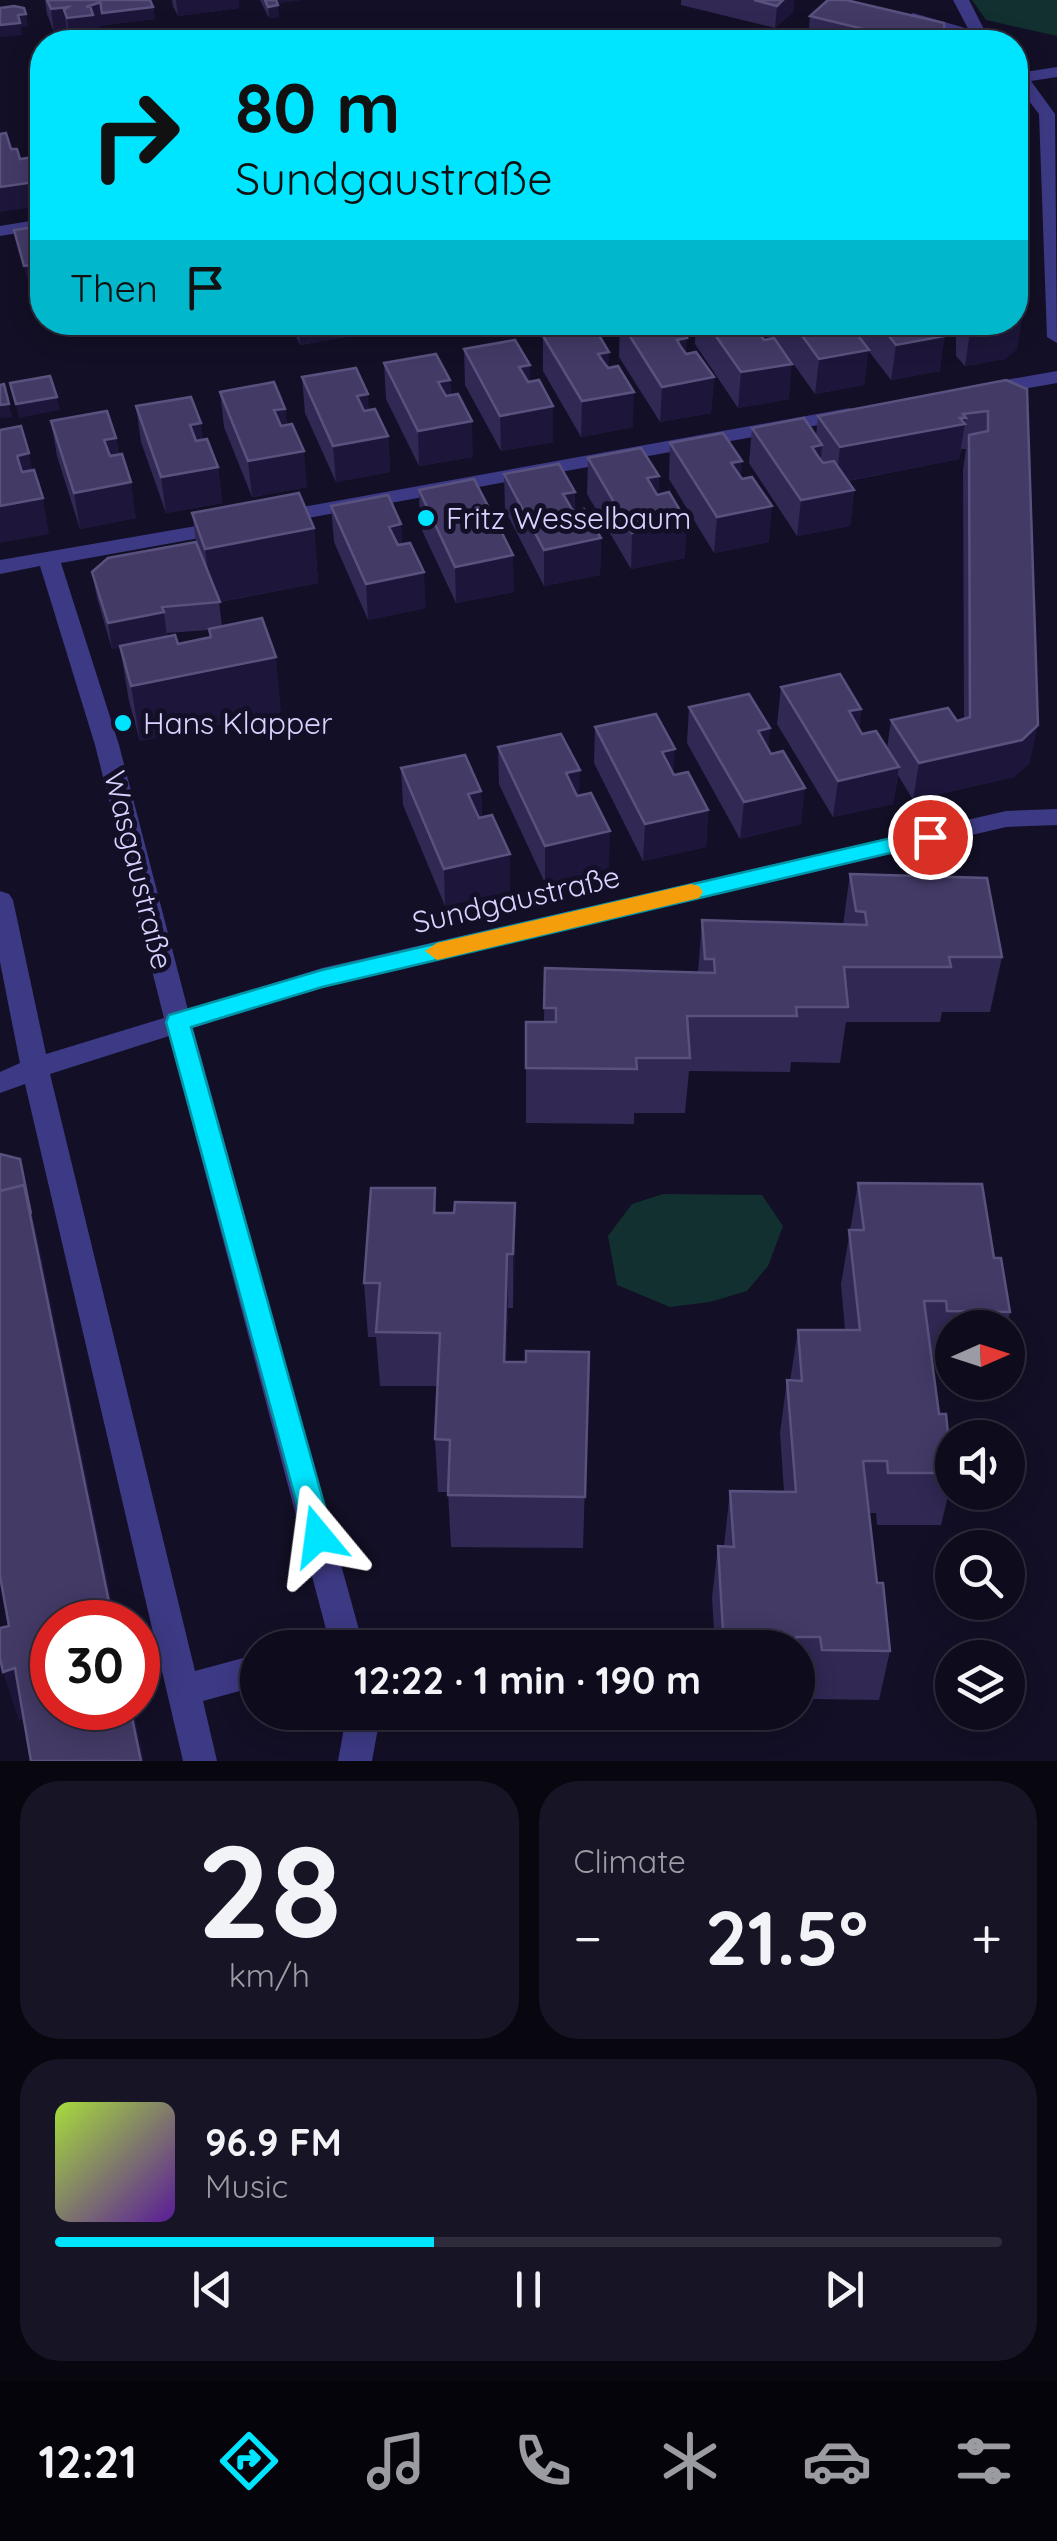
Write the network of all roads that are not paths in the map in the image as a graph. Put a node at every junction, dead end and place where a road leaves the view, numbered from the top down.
1 (962, 0) edge
2 (902, 16) edge
3 (949, 30) edge
4 (978, 30) edge
5 (1057, 72) edge
6 (1028, 74) edge
7 (1028, 88) edge
8 (30, 226) edge
9 (0, 231) edge
10 (1057, 336) edge
11 (1057, 377) edge
12 (960, 394) edge
13 (863, 412) edge
14 (49, 559) junction
15 (0, 568) edge
16 (1057, 817) edge
17 (0, 900) edge
18 (178, 1022) junction
19 (35, 1068) junction
20 (0, 1083) edge
21 (341, 1630) edge
22 (240, 1675) edge
23 (183, 1690) junction
24 (361, 1730) edge
25 (200, 1761) edge
26 (355, 1761) edge

1 - 4 street
2 - 3 street
5 - 6 street
7 - 10 street
8 - 9 street
11 - 12 street
13 - 14 street
14 - 15 street
14 - 18 street, Wasgaustraße
16 - 18 street, Sundgaustraße
17 - 19 street
18 - 19 street, Sundgaustraße
18 - 21 street, Wasgaustraße
19 - 20 street, Sundgaustraße
19 - 23 street
22 - 23 street
23 - 25 street
24 - 26 street

